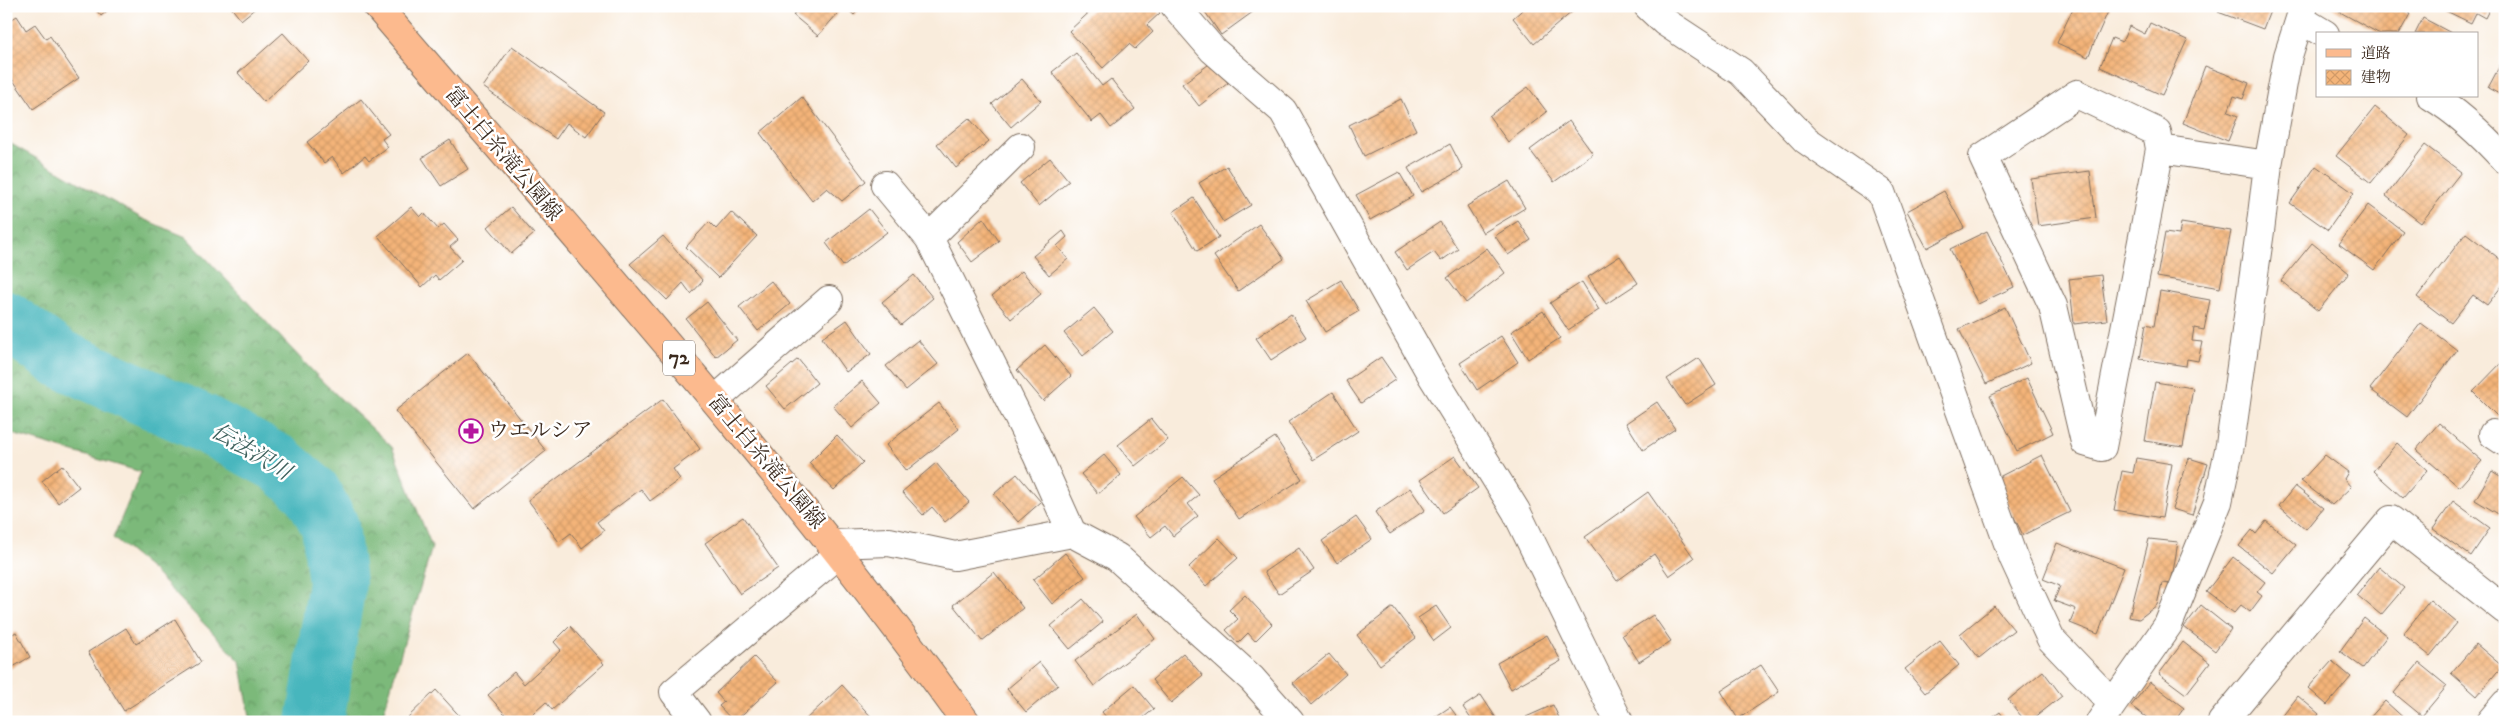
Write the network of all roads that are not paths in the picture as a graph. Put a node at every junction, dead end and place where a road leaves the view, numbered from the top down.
1 (377, 6) edge
2 (1175, 6) edge
3 (1648, 6) edge
4 (2302, 12) edge
5 (2323, 32) edge
6 (2435, 98) edge
7 (1021, 147) dead end
8 (2160, 149) junction
9 (2505, 160) edge
10 (2268, 165) junction
11 (885, 185) dead end
12 (929, 238) junction
13 (829, 300) dead end
14 (715, 400) junction
15 (1072, 533) junction
16 (837, 549) junction
17 (2505, 610) edge
18 (2505, 704) edge
19 (2106, 712) edge
20 (697, 722) edge
21 (966, 722) edge
22 (1290, 722) edge
23 (1619, 722) edge
24 (2222, 722) edge
25 (2490, 722) edge

1 - 14 main road, 富士白糸滝公園線 / 72
2 - 23 street
3 - 19 street
4 - 5 street
4 - 10 street
6 - 9 street
7 - 12 street
8 - 8 street
8 - 10 street
10 - 19 street
11 - 12 street
12 - 15 street
13 - 14 street
14 - 16 main road, 富士白糸滝公園線 / 72
15 - 16 street
15 - 22 street
16 - 20 street
16 - 21 main road, 富士白糸滝公園線 / 72
17 - 24 street
18 - 25 street

